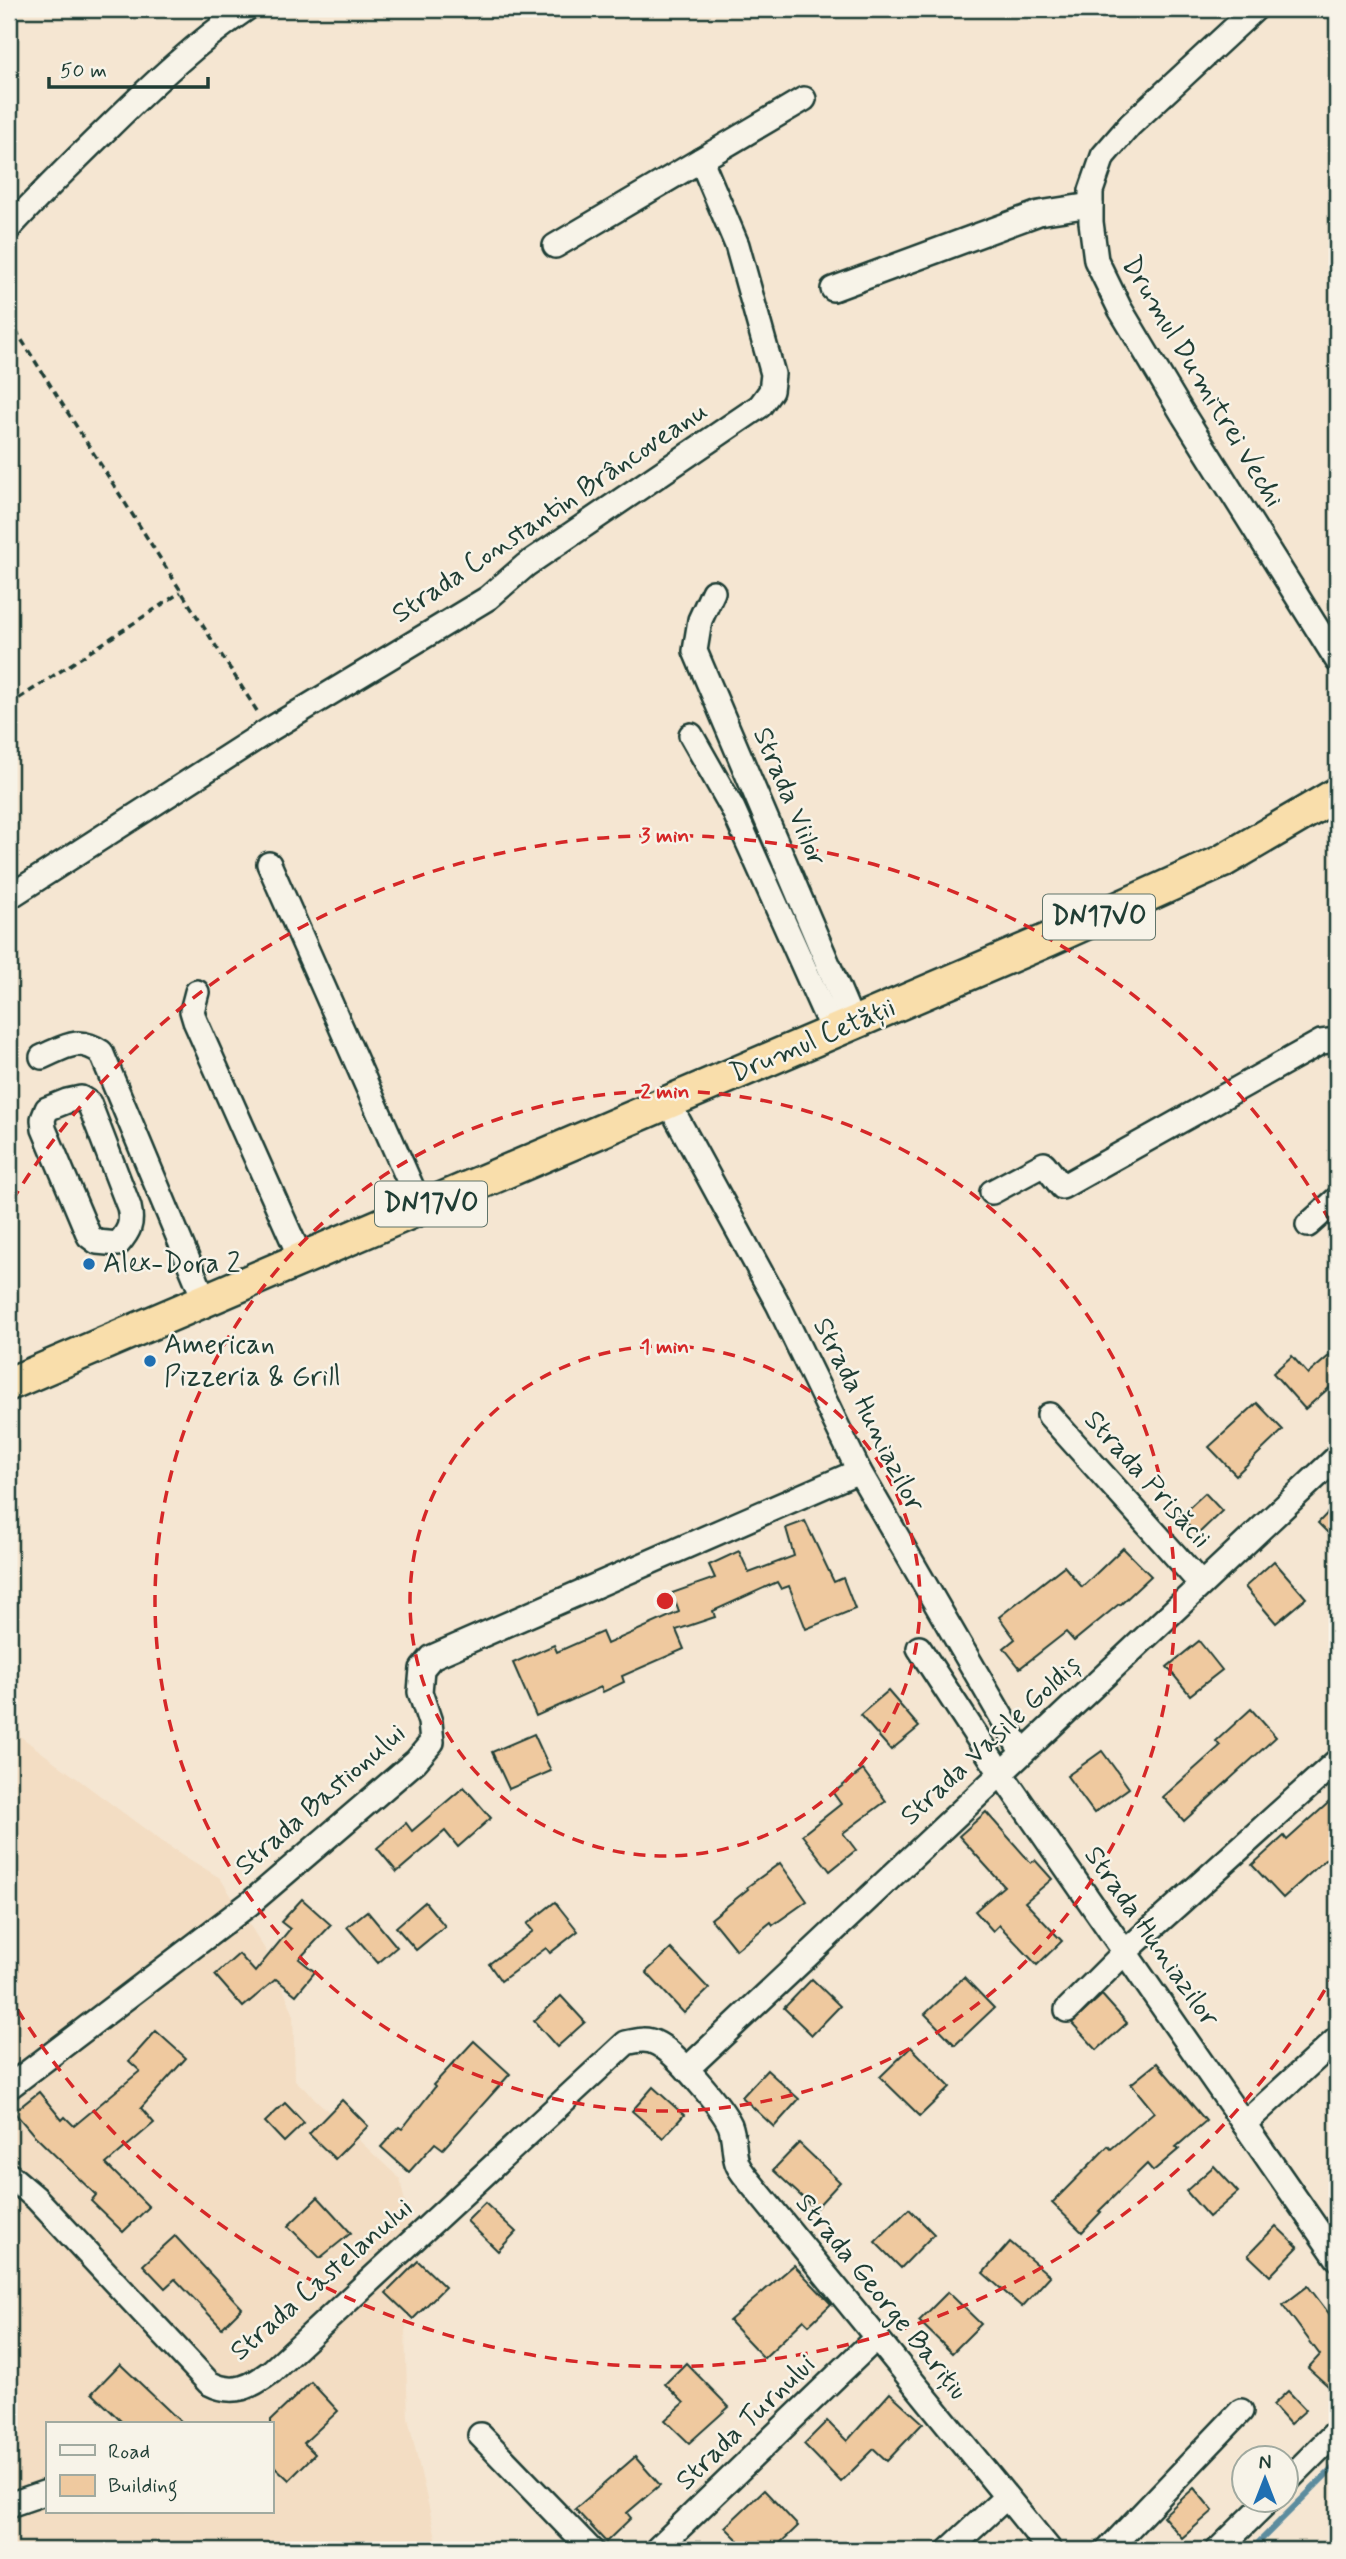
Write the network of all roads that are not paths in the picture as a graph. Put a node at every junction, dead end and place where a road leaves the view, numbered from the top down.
1 (246, 9) edge
2 (1255, 9) edge
3 (804, 99) dead end
4 (701, 160) junction
5 (1091, 205) junction
6 (9, 228) edge
7 (555, 246) dead end
8 (833, 289) dead end
9 (713, 592) dead end
10 (1337, 660) edge
11 (691, 735) dead end
12 (1337, 794) edge
13 (269, 864) dead end
14 (9, 897) edge
15 (197, 992) dead end
16 (843, 1028) junction
17 (1337, 1040) edge
18 (42, 1057) dead end
19 (668, 1102) junction
20 (992, 1192) dead end
21 (1337, 1199) edge
22 (421, 1208) junction
23 (1308, 1225) dead end
24 (118, 1244) joint
25 (301, 1259) junction
26 (205, 1301) junction
27 (9, 1384) edge
28 (1049, 1415) dead end
29 (1337, 1457) edge
30 (859, 1471) junction
31 (1201, 1584) junction
32 (919, 1648) dead end
33 (1022, 1752) junction
34 (1337, 1761) edge
35 (1000, 1772) junction
36 (1125, 1952) junction
37 (1067, 2010) dead end
38 (1337, 2039) edge
39 (687, 2069) junction
40 (9, 2087) edge
41 (1244, 2124) junction
42 (9, 2175) edge
43 (1337, 2258) edge
44 (876, 2338) junction
45 (1241, 2411) dead end
46 (1337, 2431) edge
47 (480, 2435) dead end
48 (1300, 2468) edge
49 (46, 2492) edge
50 (1005, 2498) junction
51 (9, 2505) edge
52 (1255, 2514) edge
53 (591, 2550) edge
54 (656, 2550) edge
55 (949, 2550) edge
56 (1050, 2550) edge
57 (1108, 2550) edge
58 (1219, 2550) edge

1 - 6 street
2 - 5 street, Drumul Dumitrei Vechi
3 - 4 street
4 - 7 street
4 - 14 street, Strada Constantin Brâncoveanu
5 - 8 street
5 - 10 street, Drumul Dumitrei Vechi
9 - 16 street, Strada Viilor
11 - 16 street
12 - 16 highway, Drumul Cetății / DN17VO
13 - 22 street
15 - 25 street
16 - 19 highway, Drumul Cetății / DN17VO
17 - 20 street
18 - 26 street
19 - 22 highway, Drumul Cetății / DN17VO
19 - 30 street, Strada Huniazilor
21 - 23 street
22 - 25 highway, Drumul Cetății / DN17VO
24 - 24 street
25 - 26 highway, Drumul Cetății / DN17VO
26 - 27 highway, Drumul Cetății / DN17VO
28 - 31 street, Strada Prisăcii
29 - 31 street, Strada Vasile Goldiș
30 - 33 street, Strada Huniazilor
30 - 40 street, Strada Bastionului
31 - 33 street, Strada Vasile Goldiș
32 - 35 street, Strada Huniazilor
33 - 35 street, Strada Vasile Goldiș
34 - 36 street
35 - 36 street, Strada Huniazilor
35 - 39 street, Strada Vasile Goldiș
36 - 37 street
36 - 41 street, Strada Huniazilor
38 - 41 street
39 - 42 street, Strada Castelanului
39 - 44 street, Strada George Barițiu
41 - 43 street, Strada Huniazilor
44 - 50 street, Strada George Barițiu
44 - 54 street, Strada Turnului
45 - 57 street
46 - 48 street
47 - 53 street
49 - 51 street
50 - 55 street
50 - 56 street, Strada George Barițiu
52 - 58 street

